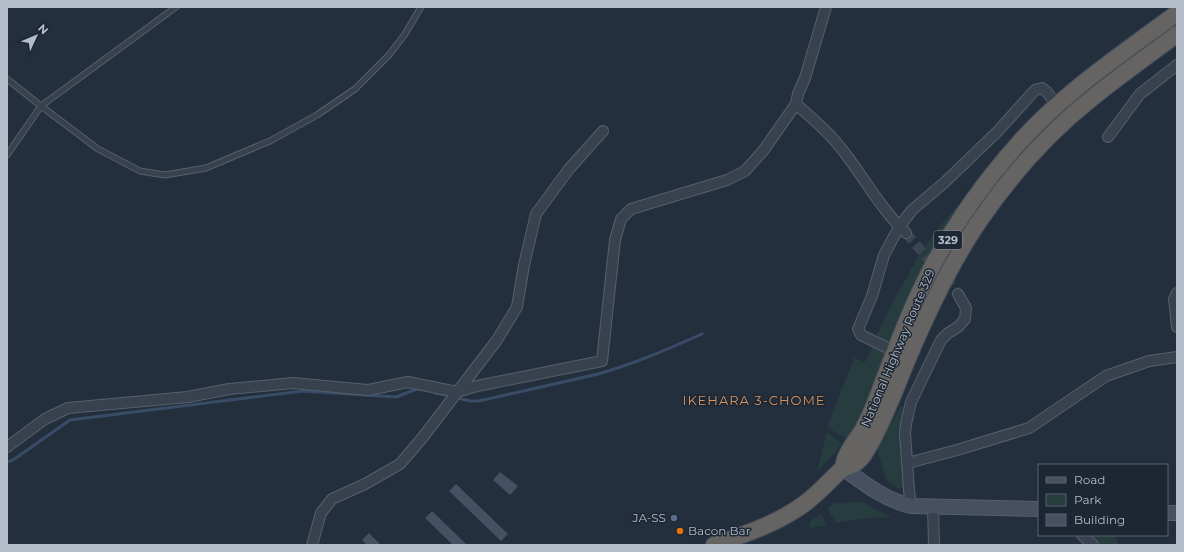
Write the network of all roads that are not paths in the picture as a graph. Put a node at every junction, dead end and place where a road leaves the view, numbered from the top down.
1 (176, 7) edge
2 (421, 7) edge
3 (826, 7) edge
4 (1177, 13) edge
5 (1177, 34) edge
6 (1177, 66) edge
7 (7, 79) edge
8 (796, 104) junction
9 (41, 106) junction
10 (1057, 106) junction
11 (603, 131) dead end
12 (1108, 136) dead end
13 (7, 155) edge
14 (903, 230) junction
15 (1177, 293) edge
16 (958, 294) tunnel mouth
17 (1177, 327) edge
18 (894, 351) junction
19 (1177, 358) edge
20 (457, 392) junction
21 (892, 397) junction
22 (911, 402) junction
23 (7, 447) edge
24 (908, 463) junction
25 (843, 468) junction
26 (911, 506) junction
27 (932, 507) junction
28 (1038, 509) edge
29 (1083, 536) edge
30 (312, 545) edge
31 (714, 545) edge
32 (934, 545) edge
33 (1093, 545) edge

1 - 9 lane
2 - 9 lane
3 - 8 street
4 - 10 highway, National Highway Route 329 / 329
5 - 21 highway, National Highway Route 329 / 329
6 - 12 street
7 - 9 lane
8 - 14 street
8 - 20 street
9 - 13 lane
10 - 14 street
10 - 18 highway, National Highway Route 329 / 329
11 - 20 street
14 - 18 street
15 - 17 street
16 - 22 street
18 - 25 highway, National Highway Route 329 / 329
19 - 24 street
20 - 23 street
20 - 30 street
21 - 22 street
21 - 25 highway, National Highway Route 329 / 329
22 - 24 street
24 - 26 street
25 - 26 main road
25 - 31 highway, National Highway Route 329 / 329
26 - 27 main road
27 - 28 main road
27 - 32 street
29 - 33 street

